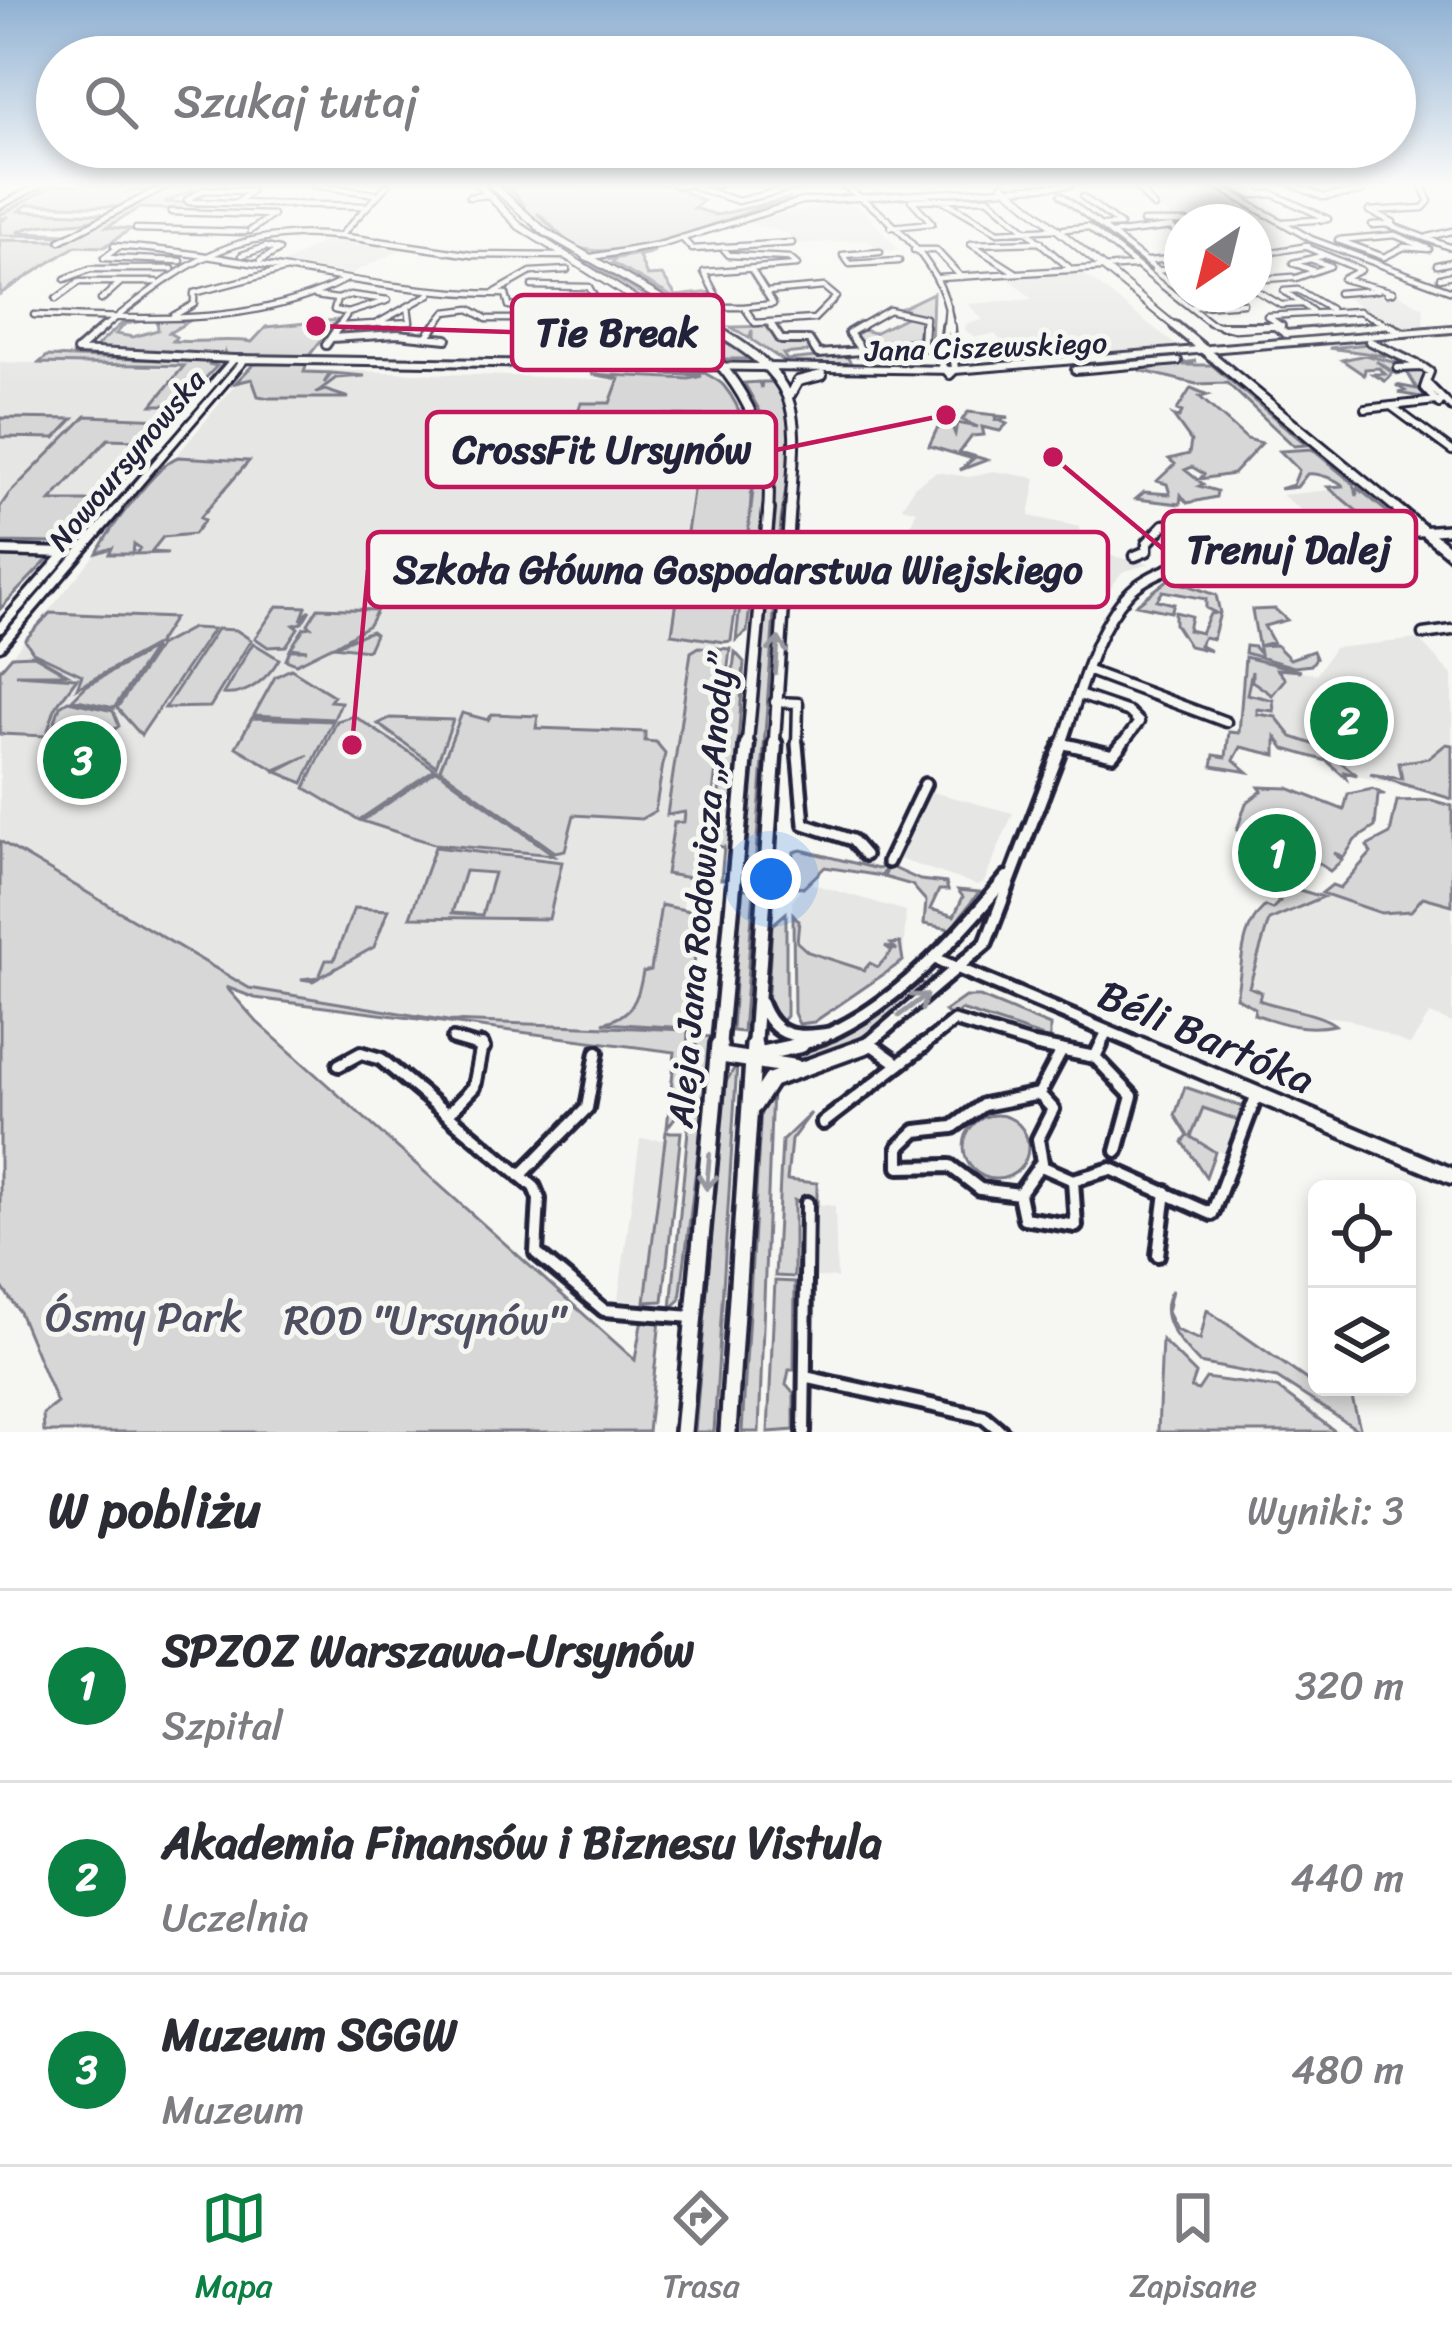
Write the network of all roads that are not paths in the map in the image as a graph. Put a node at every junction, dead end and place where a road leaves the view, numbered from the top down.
1 (111, 252) edge
2 (201, 252) joint
3 (252, 252) edge
4 (276, 252) edge
5 (444, 252) edge
6 (567, 252) edge
7 (569, 252) edge
8 (601, 252) edge
9 (605, 252) edge
10 (725, 252) edge
11 (880, 252) dead end
12 (914, 252) edge
13 (938, 252) edge
14 (979, 252) edge
15 (1053, 252) edge
16 (1089, 252) edge
17 (1119, 252) edge
18 (1133, 252) edge
19 (1318, 252) edge
20 (1344, 252) edge
21 (1327, 255) junction
22 (240, 256) junction
23 (576, 257) junction
24 (1164, 259) edge
25 (1310, 259) junction
26 (183, 261) junction
27 (899, 261) dead end
28 (1145, 261) junction
29 (259, 262) junction
30 (1452, 262) edge
31 (97, 263) dead end
32 (1340, 265) junction
33 (1137, 266) junction
34 (1437, 266) dead end
35 (1107, 267) junction
36 (172, 268) junction
37 (1154, 268) junction
38 (1164, 268) edge
39 (90, 269) junction
40 (287, 269) junction
41 (751, 269) junction
42 (567, 270) dead end
43 (1072, 270) junction
44 (1315, 271) junction
45 (1016, 273) junction
46 (1452, 275) edge
47 (961, 277) junction
48 (1164, 277) edge
49 (938, 278) junction
50 (1440, 278) dead end
51 (64, 279) dead end
52 (1272, 279) edge
53 (345, 280) junction
54 (121, 282) junction
55 (156, 282) junction
56 (532, 286) dead end
57 (1164, 288) edge
58 (1451, 291) edge
59 (766, 292) junction
60 (1338, 293) dead end
61 (432, 294) junction
62 (492, 295) junction
63 (316, 296) junction
64 (56, 299) dead end
65 (338, 299) junction
66 (101, 300) dead end
67 (1272, 301) edge
68 (1303, 304) junction
69 (408, 307) junction
70 (743, 308) junction
71 (1196, 312) edge
72 (1313, 312) junction
73 (1334, 312) junction
74 (348, 313) junction
75 (34, 315) dead end
76 (116, 317) junction
77 (172, 318) junction
78 (532, 319) junction
79 (542, 320) junction
80 (770, 323) junction
81 (376, 324) junction
82 (1390, 325) junction
83 (340, 326) junction
84 (1275, 326) junction
85 (1452, 331) edge
86 (1404, 333) junction
87 (426, 337) junction
88 (93, 338) junction
89 (447, 339) dead end
90 (1369, 341) junction
91 (923, 344) junction
92 (947, 345) junction
93 (708, 351) junction
94 (861, 351) junction
95 (1214, 354) junction
96 (119, 355) junction
97 (233, 359) junction
98 (245, 359) junction
99 (520, 365) junction
100 (665, 366) junction
101 (1423, 367) junction
102 (1398, 368) dead end
103 (727, 370) junction
104 (772, 371) junction
105 (949, 372) junction
106 (822, 375) junction
107 (790, 395) junction
108 (1440, 401) junction
109 (1390, 406) junction
110 (1365, 409) dead end
111 (1452, 409) edge
112 (1452, 451) edge
113 (1452, 531) edge
114 (1432, 533) junction
115 (1452, 545) edge
116 (1298, 546) junction
117 (0, 551) edge
118 (1262, 552) junction
119 (65, 553) junction
120 (1452, 554) edge
121 (1135, 556) dead end
122 (0, 628) edge
123 (1452, 630) edge
124 (1423, 634) dead end
125 (0, 646) edge
126 (1089, 671) junction
127 (1079, 695) junction
128 (773, 701) junction
129 (1226, 722) dead end
130 (1061, 742) junction
131 (925, 784) dead end
132 (865, 855) dead end
133 (888, 862) dead end
134 (1011, 872) junction
135 (936, 958) junction
136 (959, 969) junction
137 (754, 980) junction
138 (837, 1031) junction
139 (1107, 1031) junction
140 (453, 1039) dead end
141 (870, 1043) junction
142 (597, 1052) dead end
143 (1060, 1054) junction
144 (718, 1055) junction
145 (749, 1057) junction
146 (1095, 1057) junction
147 (897, 1063) junction
148 (339, 1065) dead end
149 (800, 1067) junction
150 (1039, 1094) junction
151 (1257, 1094) junction
152 (448, 1114) junction
153 (823, 1123) dead end
154 (745, 1127) junction
155 (1117, 1151) dead end
156 (1041, 1166) junction
157 (520, 1176) junction
158 (1452, 1176) edge
159 (1073, 1180) junction
160 (1166, 1192) junction
161 (1019, 1195) junction
162 (807, 1203) dead end
163 (1158, 1255) dead end
164 (695, 1317) junction
165 (805, 1377) junction
166 (683, 1432) edge
167 (728, 1432) edge
168 (804, 1432) edge
169 (1002, 1432) edge

1 - 26 street
2 - 22 street
2 - 26 street
3 - 22 street
4 - 29 street
5 - 23 street
6 - 23 main road
7 - 23 main road
8 - 23 street
9 - 23 street
10 - 41 street
11 - 27 street
12 - 49 street
13 - 47 street
14 - 45 street
15 - 43 street
16 - 35 main road
17 - 33 street
18 - 28 street
19 - 21 street
20 - 58 street
21 - 25 street
21 - 32 street
22 - 29 street
23 - 93 main road, Aleja Jana Rodowicza „Anody”
23 - 104 main road, Aleja Jana Rodowicza „Anody”
24 - 28 street
25 - 32 street
25 - 44 street
26 - 36 street
28 - 37 street
29 - 40 street
30 - 34 street
31 - 39 street
32 - 44 street
32 - 60 street
33 - 35 street
33 - 37 street
33 - 57 street
35 - 43 street
35 - 95 main road
36 - 39 street
36 - 55 street
37 - 38 street
37 - 48 street
39 - 51 street
40 - 53 street
40 - 77 street
41 - 59 street
41 - 70 street
42 - 62 street
43 - 45 street
44 - 52 street
45 - 47 street
46 - 50 street
47 - 49 street
49 - 92 street
53 - 61 street
53 - 63 street
54 - 55 street
54 - 64 street
54 - 66 street
55 - 76 street
56 - 79 street
59 - 70 street
59 - 80 street
61 - 62 street
61 - 69 street
62 - 78 street
63 - 65 street
63 - 77 street
65 - 74 street
65 - 74 street
67 - 68 street
68 - 72 street
68 - 73 street
69 - 81 street
69 - 81 street
70 - 80 street
71 - 84 street
72 - 73 street
72 - 84 street
73 - 82 street
74 - 83 street
75 - 76 street
76 - 77 street
76 - 88 street
78 - 79 street
78 - 87 street
79 - 99 street
80 - 94 street
81 - 83 street
82 - 84 street
82 - 86 street
83 - 87 street
85 - 86 street, Jana Ciszewskiego
85 - 90 street, Jana Ciszewskiego
86 - 95 street, Jana Ciszewskiego
87 - 89 street
88 - 96 street, Jana Ciszewskiego
88 - 96 street, Jana Ciszewskiego
90 - 95 street, Jana Ciszewskiego
90 - 101 street
91 - 92 street
91 - 94 street
91 - 94 street
92 - 105 street
92 - 105 street
93 - 100 main road
93 - 103 main road, Aleja Jana Rodowicza „Anody”
95 - 105 street, Jana Ciszewskiego
95 - 114 main road
96 - 97 street, Jana Ciszewskiego
97 - 98 street, Jana Ciszewskiego
97 - 119 street, Nowoursynowska
98 - 99 street, Jana Ciszewskiego
98 - 125 street, Nowoursynowska
99 - 100 street, Jana Ciszewskiego
99 - 103 street, Jana Ciszewskiego
100 - 103 street, Jana Ciszewskiego
101 - 102 street
101 - 108 street
103 - 104 street, Jana Ciszewskiego
103 - 144 main road, Aleja Jana Rodowicza „Anody”
104 - 105 street, Jana Ciszewskiego
104 - 106 street, Jana Ciszewskiego
104 - 107 main road, Aleja Jana Rodowicza „Anody”
105 - 106 street, Jana Ciszewskiego
106 - 107 main road
128 -> 107 main road, Aleja Jana Rodowicza „Anody”
108 - 109 street
108 - 111 street
109 - 110 street
109 - 112 street
113 - 114 street
114 - 115 main road
114 - 116 street
114 - 118 street
114 - 120 main road
116 - 118 street
116 - 121 street
117 - 119 street
118 - 126 street
119 - 122 street, Nowoursynowska
123 - 124 street
126 - 127 street
126 - 129 street
127 - 130 street
127 - 130 street
128 - 132 street
128 - 137 main road, Aleja Jana Rodowicza „Anody”
130 - 134 street
131 - 133 street
134 - 135 street
134 - 136 street
135 - 136 street, Béli Bartóka
135 - 138 street
136 - 139 street, Béli Bartóka
141 -> 136 street
137 - 138 street
137 - 145 main road, Aleja Jana Rodowicza „Anody”
138 - 145 street
139 - 146 street
139 - 151 street, Béli Bartóka
140 - 152 street
141 - 147 street
141 - 149 street
142 - 157 street
143 - 146 street
143 - 147 street
143 - 150 street
144 - 145 street
144 -> 164 main road, Aleja Jana Rodowicza „Anody”
145 - 149 street
145 - 154 main road, Aleja Jana Rodowicza „Anody”
146 - 155 street
147 - 153 street
148 - 152 street
149 - 154 street
150 - 156 street
150 - 161 street
151 - 158 street, Béli Bartóka
151 - 160 street
152 - 157 street
154 - 167 main road, Aleja Jana Rodowicza „Anody”
156 - 159 street
156 - 161 street
157 - 164 street
159 - 160 street
159 - 161 street
160 - 163 street
162 - 165 street
164 - 166 main road, Aleja Jana Rodowicza „Anody”
165 - 168 street
165 - 169 street

